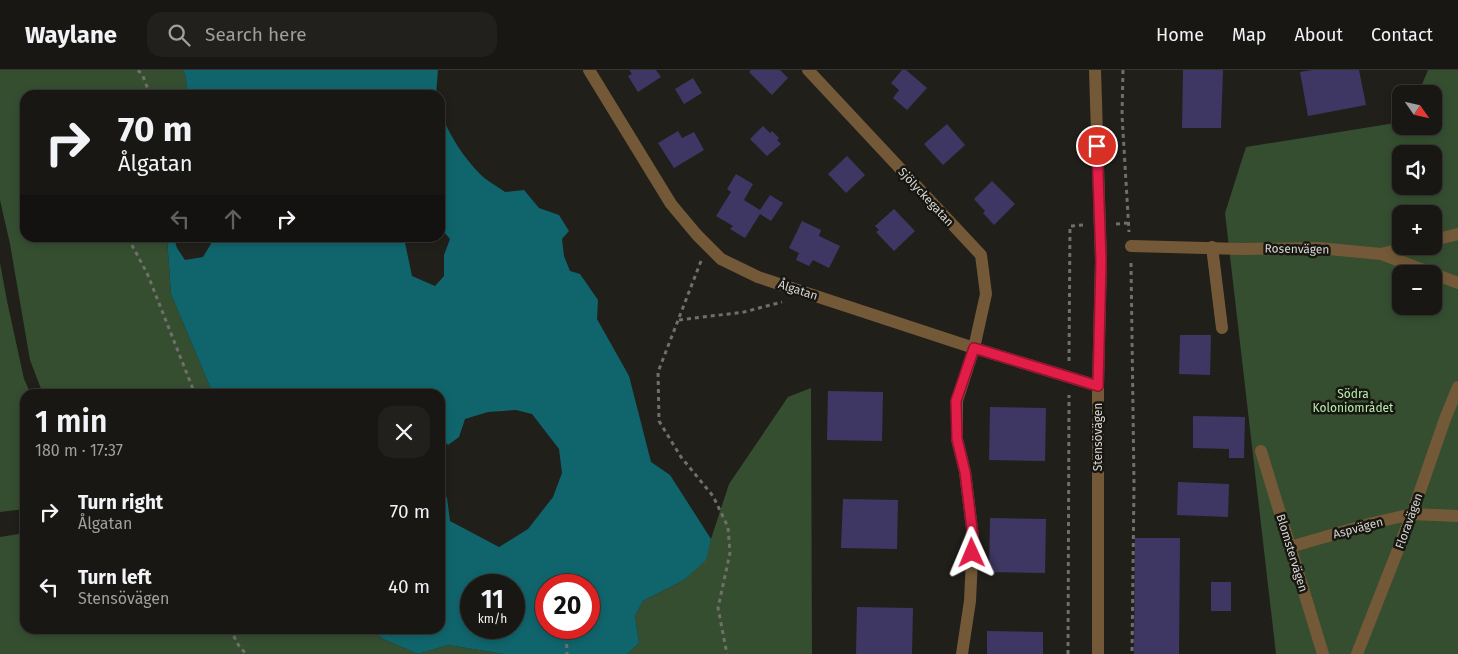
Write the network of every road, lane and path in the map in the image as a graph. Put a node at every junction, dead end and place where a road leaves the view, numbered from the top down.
1 (138, 70) edge
2 (589, 70) edge
3 (808, 70) edge
4 (1095, 70) edge
5 (1123, 70) edge
6 (148, 90) edge
7 (1128, 223) junction
8 (1100, 224) junction
9 (1458, 234) edge
10 (1442, 238) edge
11 (130, 242) edge
12 (707, 246) junction
13 (1131, 246) junction
14 (1212, 247) junction
15 (1392, 251) edge
16 (1381, 254) junction
17 (1458, 283) edge
18 (804, 292) junction
19 (679, 320) junction
20 (1222, 328) dead end
21 (974, 348) junction
22 (1069, 377) junction
23 (1098, 386) junction
24 (1458, 387) edge
25 (193, 389) edge
26 (1261, 451) dead end
27 (1412, 514) junction
28 (1458, 516) edge
29 (1290, 547) junction
30 (233, 634) edge
31 (566, 639) edge
32 (246, 654) edge
33 (567, 654) edge
34 (727, 654) edge
35 (962, 654) edge
36 (1068, 654) edge
37 (1098, 654) edge
38 (1132, 654) edge
39 (1323, 654) edge
40 (1357, 654) edge

1 - 6 path
2 - 12 street, Ålgatan
3 - 21 street, Sjölyckegatan
4 - 8 street, Stensövägen
5 - 7 path
7 - 8 path
7 - 13 path
8 - 22 path
8 - 23 street, Stensövägen
9 - 10 street
11 - 25 path
12 - 18 street, Ålgatan
12 - 19 path
13 - 14 street, Rosenvägen
13 - 38 path
14 - 16 street, Rosenvägen
14 - 20 street
15 - 16 street
16 - 17 street, Rosenvägen
18 - 19 path
18 - 21 street, Ålgatan
19 - 34 path
21 - 22 street, Ålgatan
21 - 35 street
22 - 23 street, Ålgatan
22 - 36 path
23 - 37 street, Stensövägen
24 - 27 street, Floravägen
26 - 29 street, Blomstervägen
27 - 28 street, Aspvägen
27 - 29 street, Aspvägen
27 - 40 street, Floravägen
29 - 39 street, Blomstervägen
30 - 32 path
31 - 33 path

